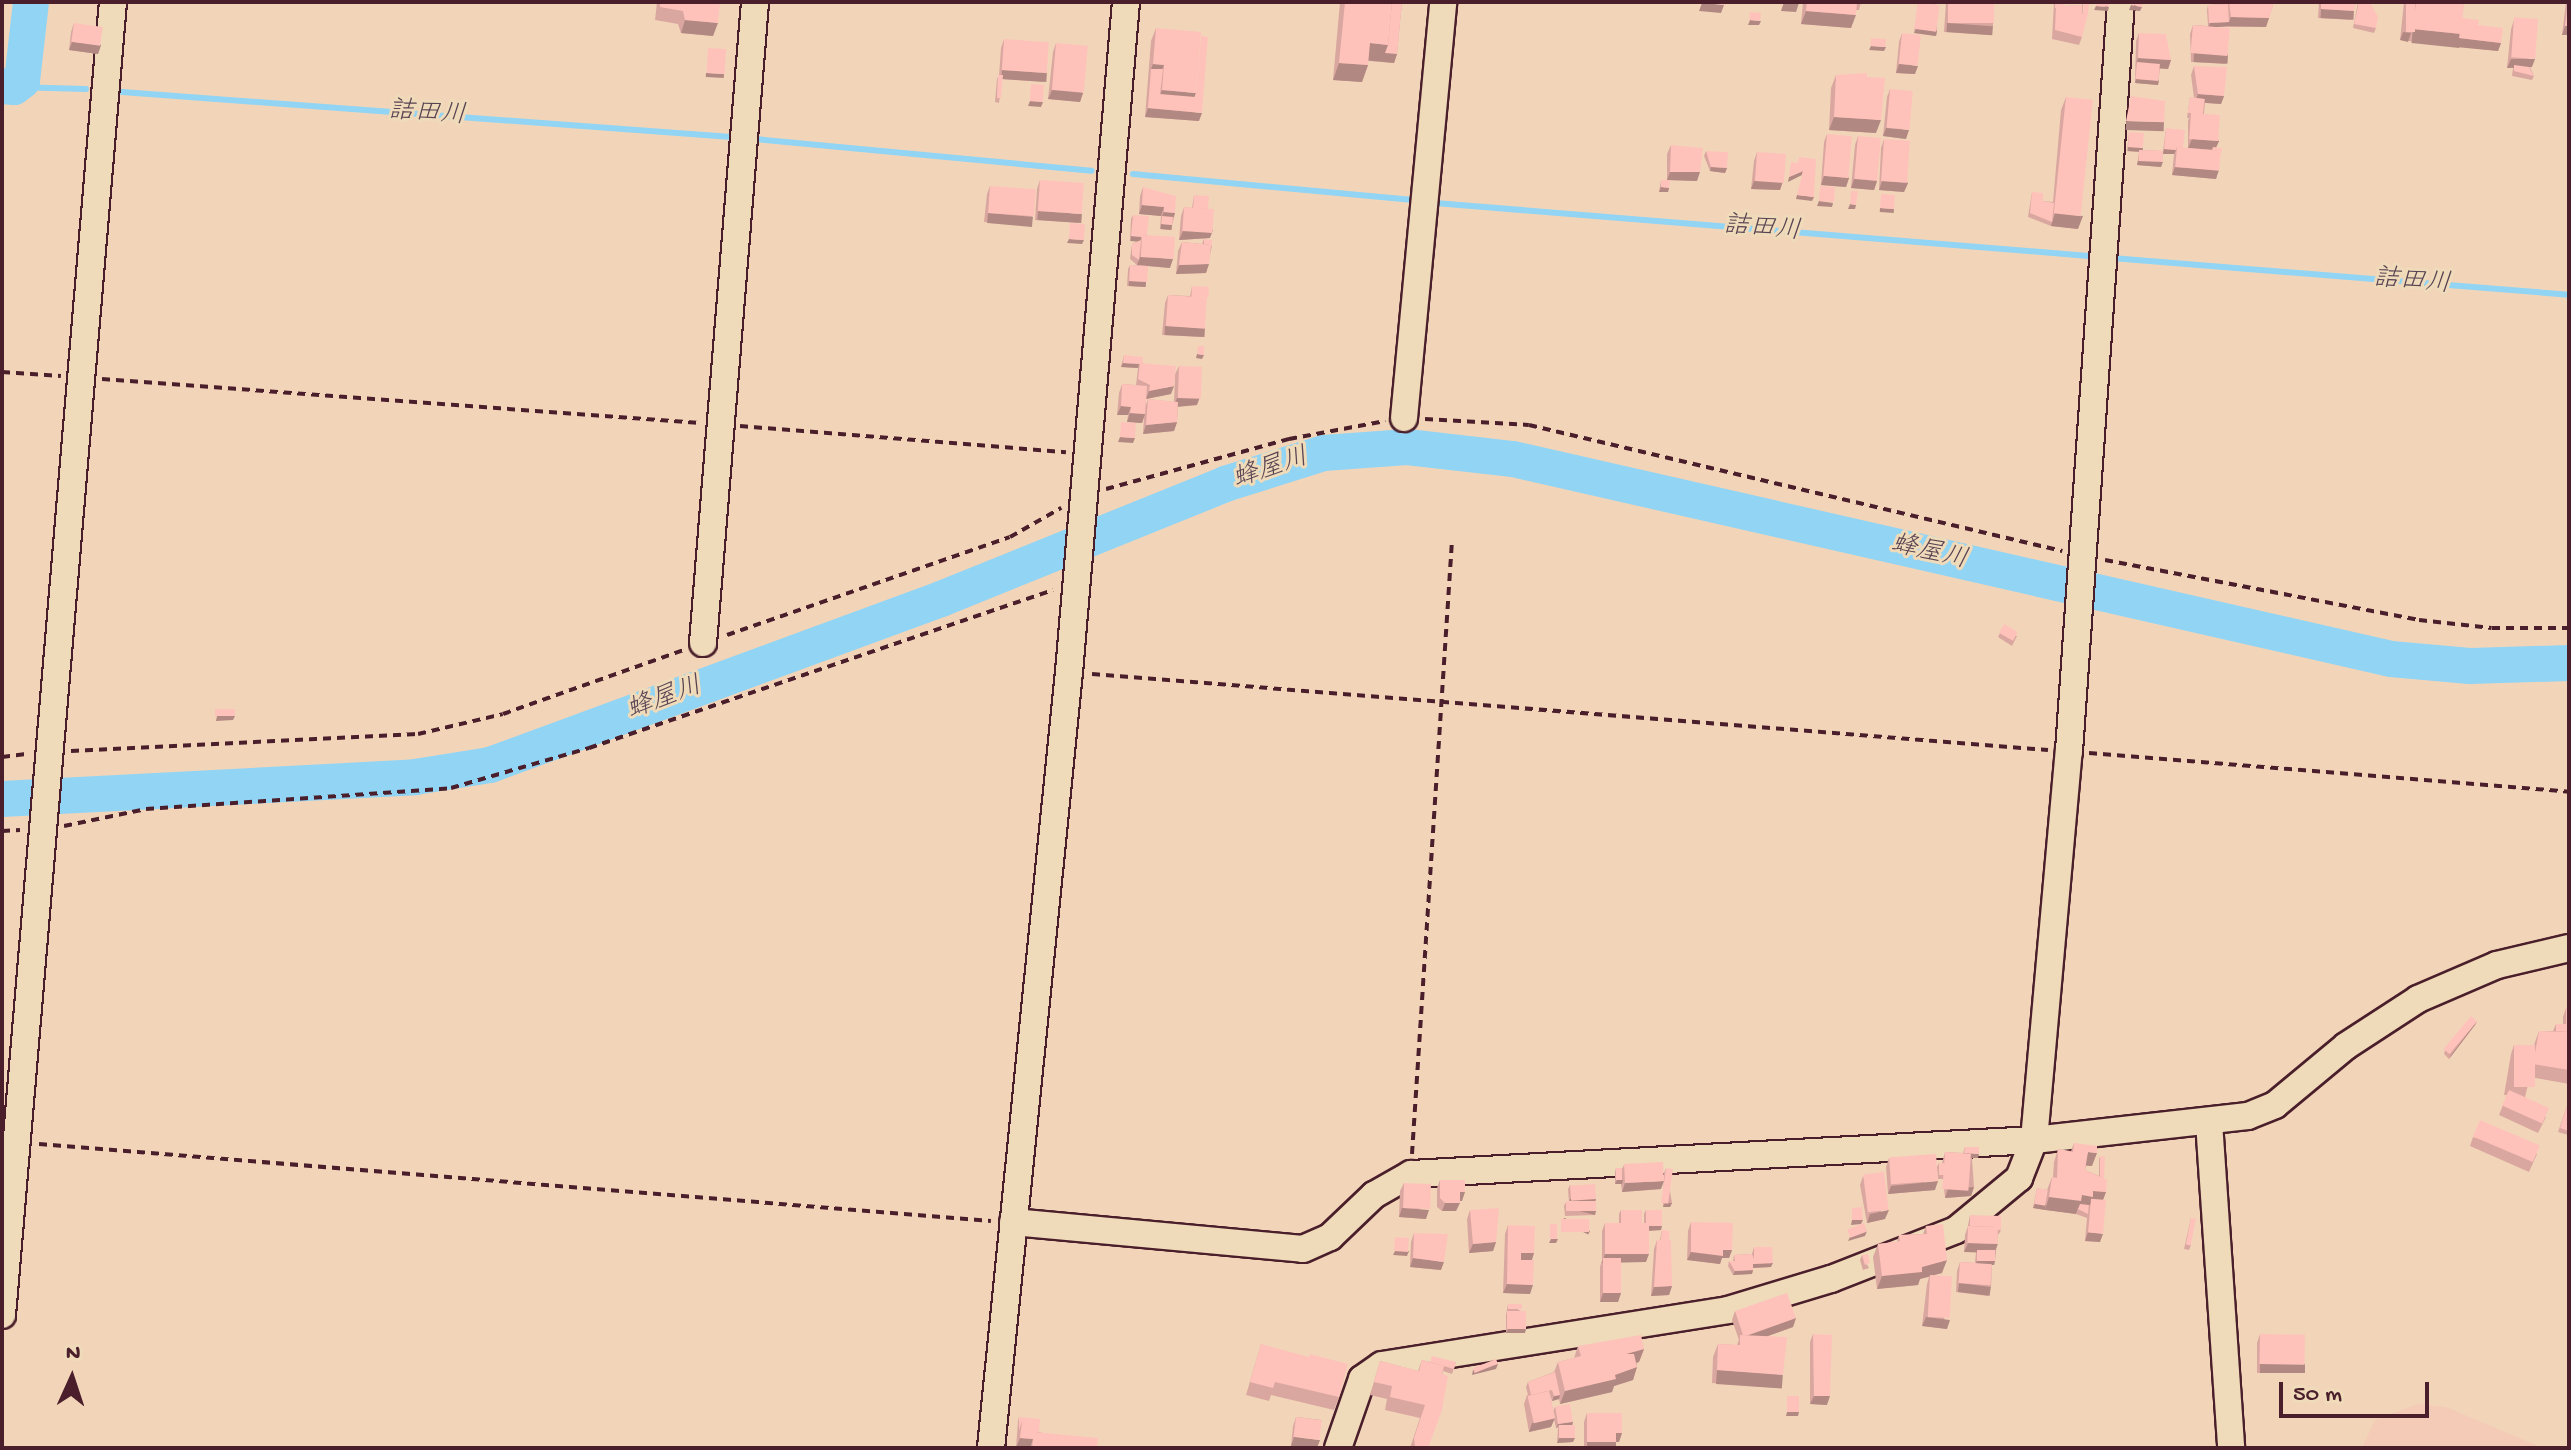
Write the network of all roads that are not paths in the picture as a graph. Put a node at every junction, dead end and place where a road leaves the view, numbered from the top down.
1 (113, 2) edge
2 (755, 2) edge
3 (1126, 2) edge
4 (1443, 2) edge
5 (2121, 2) edge
6 (1404, 418) road end
7 (703, 643) road end
8 (2569, 948) edge
9 (2209, 1122) junction
10 (2034, 1140) junction
11 (1013, 1222) junction
12 (2, 1315) edge
13 (991, 1448) edge
14 (1338, 1448) edge
15 (2231, 1448) edge

1 - 12 street
2 - 7 street
3 - 11 street
4 - 6 street
5 - 10 street
8 - 9 street
9 - 10 street
9 - 15 street
10 - 11 street
10 - 14 street
11 - 13 street

